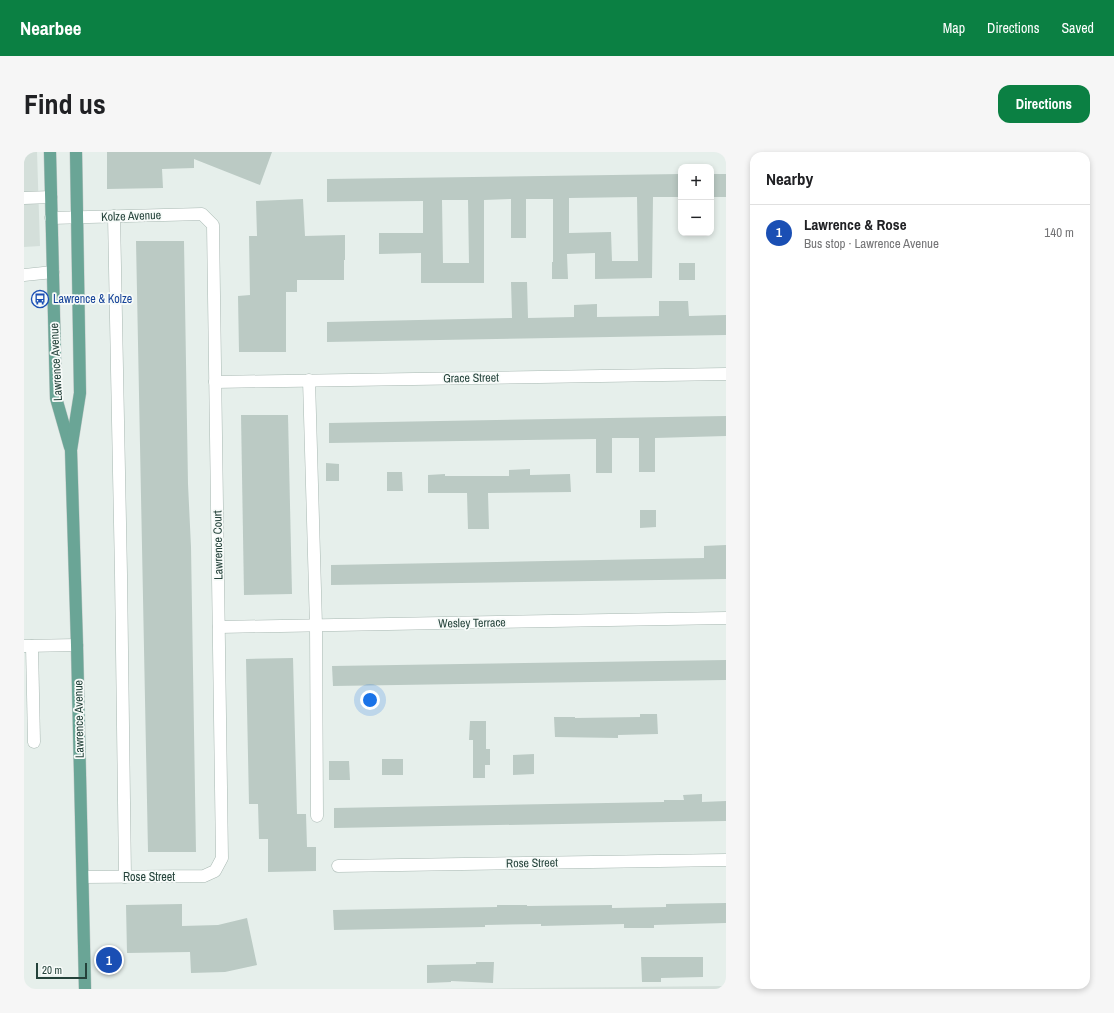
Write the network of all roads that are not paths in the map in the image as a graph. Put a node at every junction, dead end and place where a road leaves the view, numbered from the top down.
1 (50, 152) edge
2 (76, 152) edge
3 (51, 197) junction
4 (24, 198) edge
5 (114, 216) junction
6 (78, 217) junction
7 (52, 218) junction
8 (207, 220) joint
9 (53, 272) junction
10 (24, 275) edge
11 (726, 374) edge
12 (309, 380) junction
13 (215, 382) junction
14 (71, 450) junction
15 (726, 618) edge
16 (316, 625) junction
17 (219, 627) junction
18 (77, 645) junction
19 (28, 646) edge
20 (34, 742) dead end
21 (318, 816) dead end
22 (726, 860) edge
23 (338, 866) dead end
24 (215, 872) joint
25 (125, 876) junction
26 (83, 877) junction
27 (85, 989) edge

1 - 3 main road, Lawrence Avenue
2 - 6 main road, Lawrence Avenue
3 - 4 street
3 - 7 main road, Lawrence Avenue
5 - 6 street, Kolze Avenue
5 - 8 street, Kolze Avenue
5 - 25 street
6 - 7 street, Kolze Avenue
6 - 14 main road, Lawrence Avenue
7 - 9 main road, Lawrence Avenue
8 - 13 street, Lawrence Court
9 - 10 street
9 - 14 main road, Lawrence Avenue
11 - 12 street, Grace Street
12 - 13 street, Grace Street
12 - 16 street
13 - 17 street, Lawrence Court
14 - 18 main road, Lawrence Avenue
15 - 16 street, Wesley Terrace
16 - 17 street, Wesley Terrace
16 - 21 street
17 - 24 street, Lawrence Court
18 - 19 street
18 - 26 main road, Lawrence Avenue
19 - 20 street
22 - 23 street, Rose Street
24 - 25 street, Rose Street
25 - 26 street, Rose Street
26 - 27 main road, Lawrence Avenue

